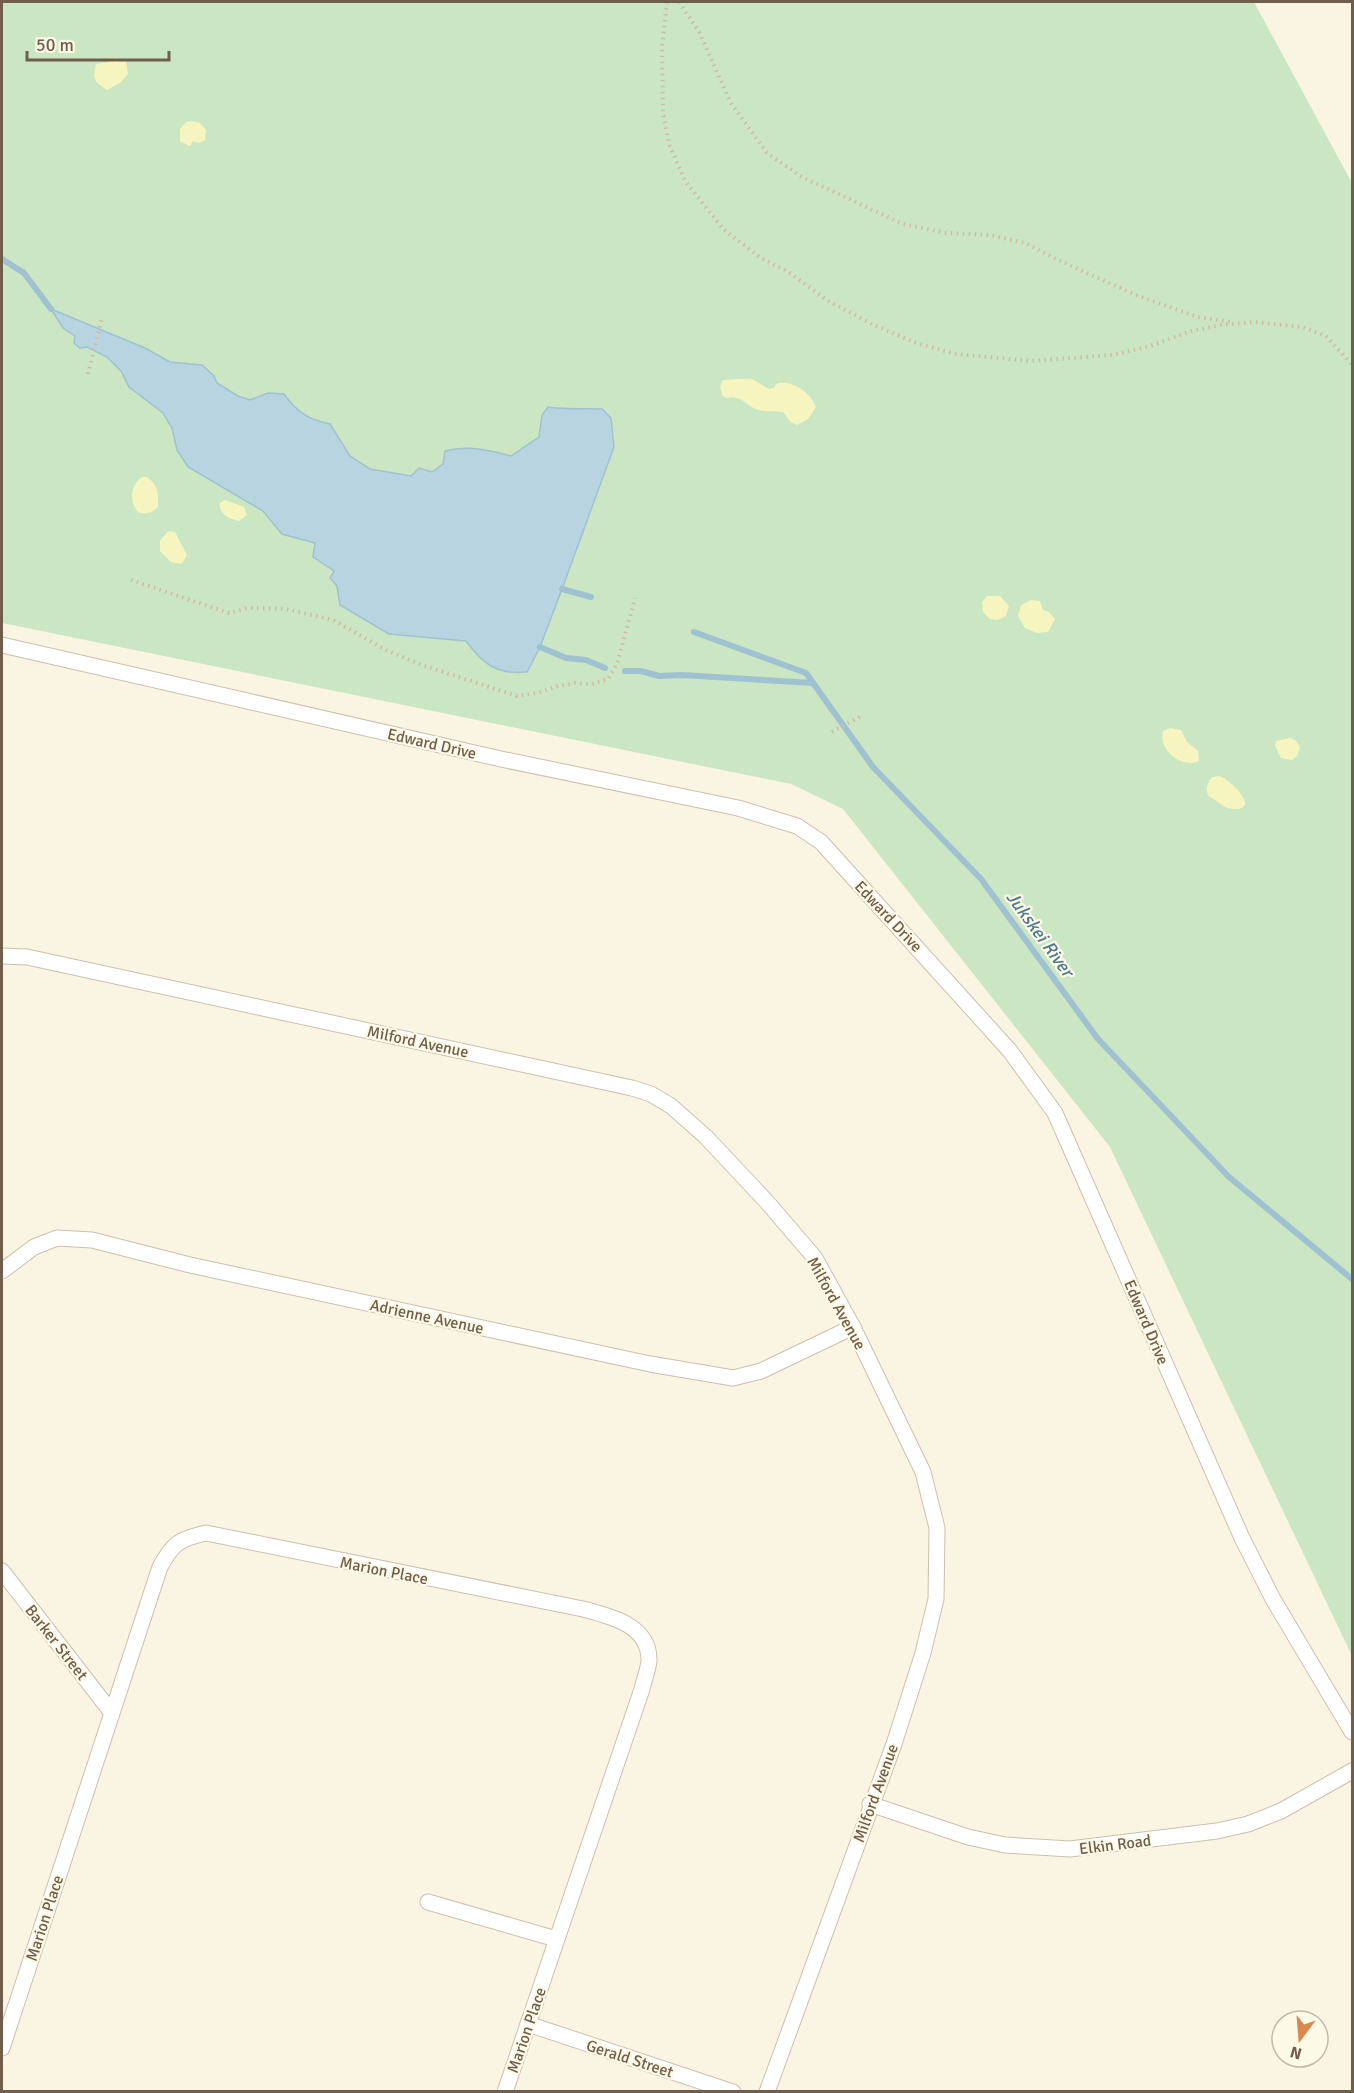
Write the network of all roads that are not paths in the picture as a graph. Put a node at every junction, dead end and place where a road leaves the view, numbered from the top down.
1 (2, 645) edge
2 (2, 956) edge
3 (2, 1271) edge
4 (853, 1327) junction
5 (2, 1571) edge
6 (112, 1713) junction
7 (1353, 1732) edge
8 (1353, 1771) edge
9 (870, 1804) junction
10 (428, 1902) dead end
11 (556, 1938) junction
12 (528, 2024) junction
13 (2, 2048) edge
14 (505, 2091) edge
15 (733, 2091) edge
16 (767, 2091) edge

1 - 7 street, Edward Drive
2 - 4 street, Milford Avenue
3 - 4 street, Adrienne Avenue
4 - 9 street, Milford Avenue
5 - 6 street, Barker Street
6 - 11 street, Marion Place
6 - 13 street, Marion Place
8 - 9 street, Elkin Road
9 - 16 street, Milford Avenue
10 - 11 street
11 - 12 street, Marion Place
12 - 14 street, Marion Place
12 - 15 street, Gerald Street

